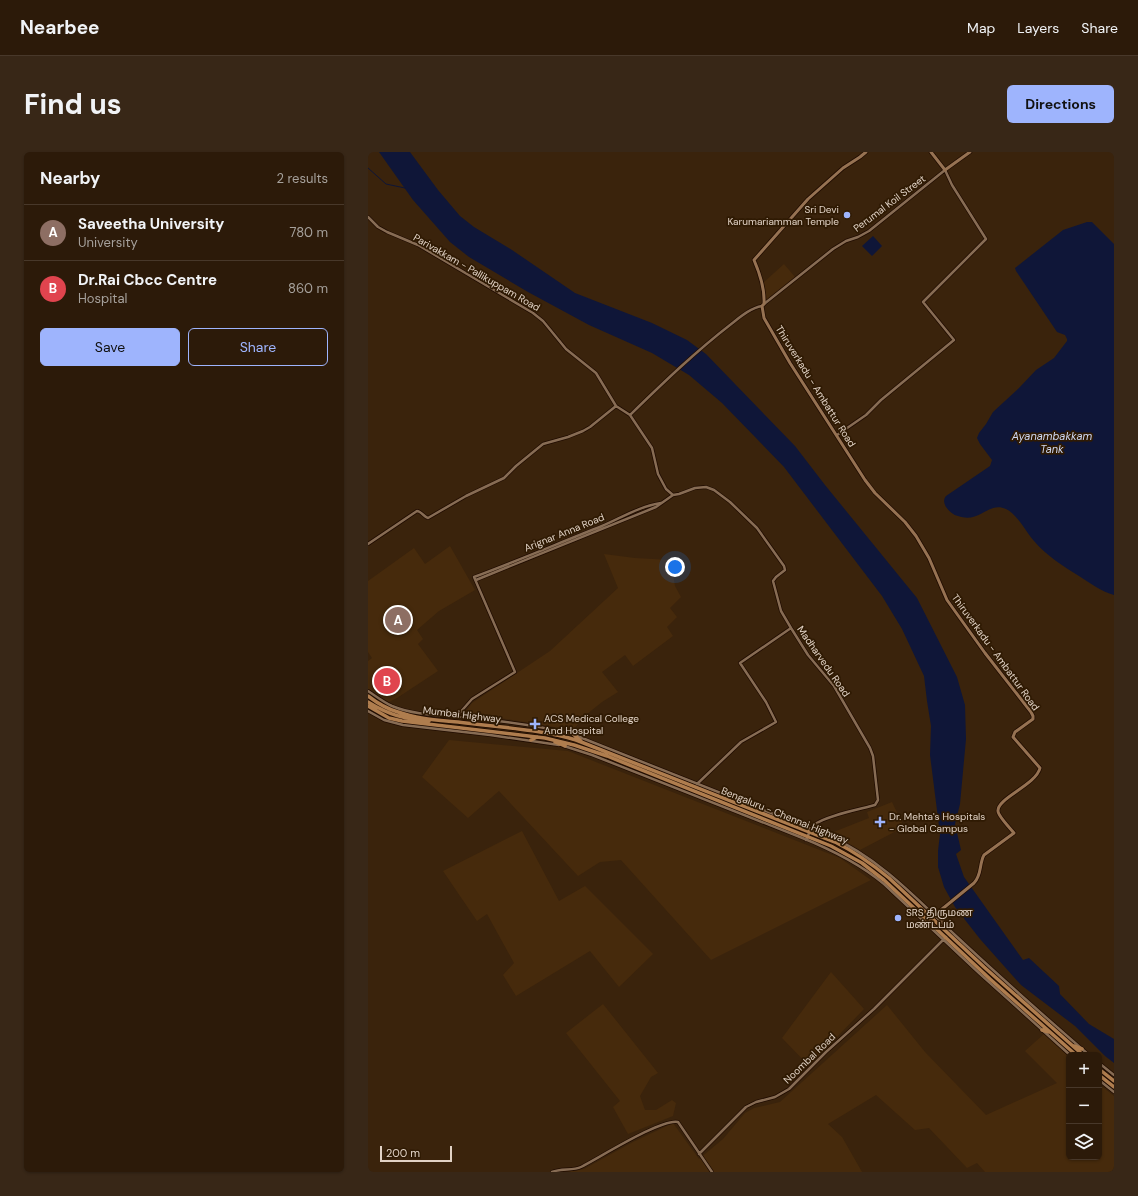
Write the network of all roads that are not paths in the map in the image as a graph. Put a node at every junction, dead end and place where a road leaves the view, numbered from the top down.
1 (866, 152) edge
2 (931, 152) edge
3 (970, 152) edge
4 (945, 170) junction
5 (368, 217) edge
6 (763, 305) junction
7 (616, 406) junction
8 (630, 416) junction
9 (837, 435) junction
10 (673, 495) junction
11 (661, 503) junction
12 (368, 544) edge
13 (476, 580) junction
14 (791, 628) junction
15 (368, 691) edge
16 (368, 696) edge
17 (368, 702) edge
18 (368, 706) edge
19 (368, 711) edge
20 (456, 716) junction
21 (448, 721) junction
22 (572, 734) junction
23 (558, 736) joint
24 (537, 737) junction
25 (545, 738) junction
26 (531, 740) junction
27 (565, 746) junction
28 (606, 752) junction
29 (698, 784) junction
30 (811, 830) junction
31 (807, 838) junction
32 (943, 907) junction
33 (933, 916) junction
34 (926, 921) junction
35 (944, 924) junction
36 (944, 938) junction
37 (1030, 1014) junction
38 (1034, 1023) junction
39 (1042, 1030) junction
40 (1050, 1032) junction
41 (1073, 1046) junction
42 (1082, 1048) junction
43 (1067, 1052) edge
44 (1073, 1052) edge
45 (1080, 1052) edge
46 (1086, 1052) edge
47 (1102, 1068) edge
48 (1102, 1069) edge
49 (1114, 1075) edge
50 (1102, 1077) edge
51 (1114, 1081) edge
52 (1102, 1082) edge
53 (1114, 1087) edge
54 (1114, 1092) edge
55 (699, 1154) junction
56 (552, 1172) edge
57 (712, 1172) edge

1 - 6 main road, Thiruverkadu - Ambattur Road
2 - 4 main road
3 - 4 main road
4 - 6 street, Perumal Koil Street
4 - 9 street
5 - 7 street, Parivakkam - Pallikuppam Road
6 - 8 street, Perumal Koil Street
6 - 9 main road, Thiruverkadu - Ambattur Road
7 - 8 street
7 - 12 street
8 - 10 street
9 - 32 main road, Thiruverkadu - Ambattur Road
10 - 11 street, Arignar Anna Road
10 - 14 street, Madharvedu Road
11 - 13 street, Arignar Anna Road
11 - 13 street, Arignar Anna Road
13 - 20 street
14 - 29 street
14 - 30 street, Madharvedu Road
15 - 20 street
16 - 21 highway, Mumbai Highway
17 - 21 highway
18 - 24 highway
19 - 26 street
20 - 22 street
21 - 23 highway, Mumbai Highway
22 - 28 highway
22 - 29 street
23 - 28 highway, Bengaluru - Chennai Highway
24 - 25 highway
24 - 26 highway
25 - 27 highway
25 - 31 highway, Bengaluru - Chennai Highway
26 - 27 street
27 - 31 street
28 - 30 highway, Bengaluru - Chennai Highway
29 - 30 street
30 - 31 street, Madharvedu Road
30 - 33 highway, Bengaluru - Chennai Highway
31 - 34 highway, Bengaluru - Chennai Highway
32 - 33 main road, Thiruverkadu - Ambattur Road
32 - 35 main road
33 - 34 main road, Thiruverkadu - Ambattur Road
33 - 35 street
33 - 41 highway, Bengaluru - Chennai Highway
34 - 36 highway, Bengaluru - Chennai Highway
35 - 42 street
36 - 37 highway, Bengaluru - Chennai Highway
36 - 38 street
36 - 55 street, Noombal Road
37 - 38 highway
37 - 40 highway, Bengaluru - Chennai Highway
38 - 39 street
39 - 40 highway
39 - 43 street
40 - 44 highway, Bengaluru - Chennai Highway
41 - 42 highway
41 - 45 highway, Bengaluru - Chennai Highway
42 - 46 street
47 - 49 street
48 - 51 highway
50 - 53 highway
52 - 54 street
55 - 56 street
55 - 57 street

